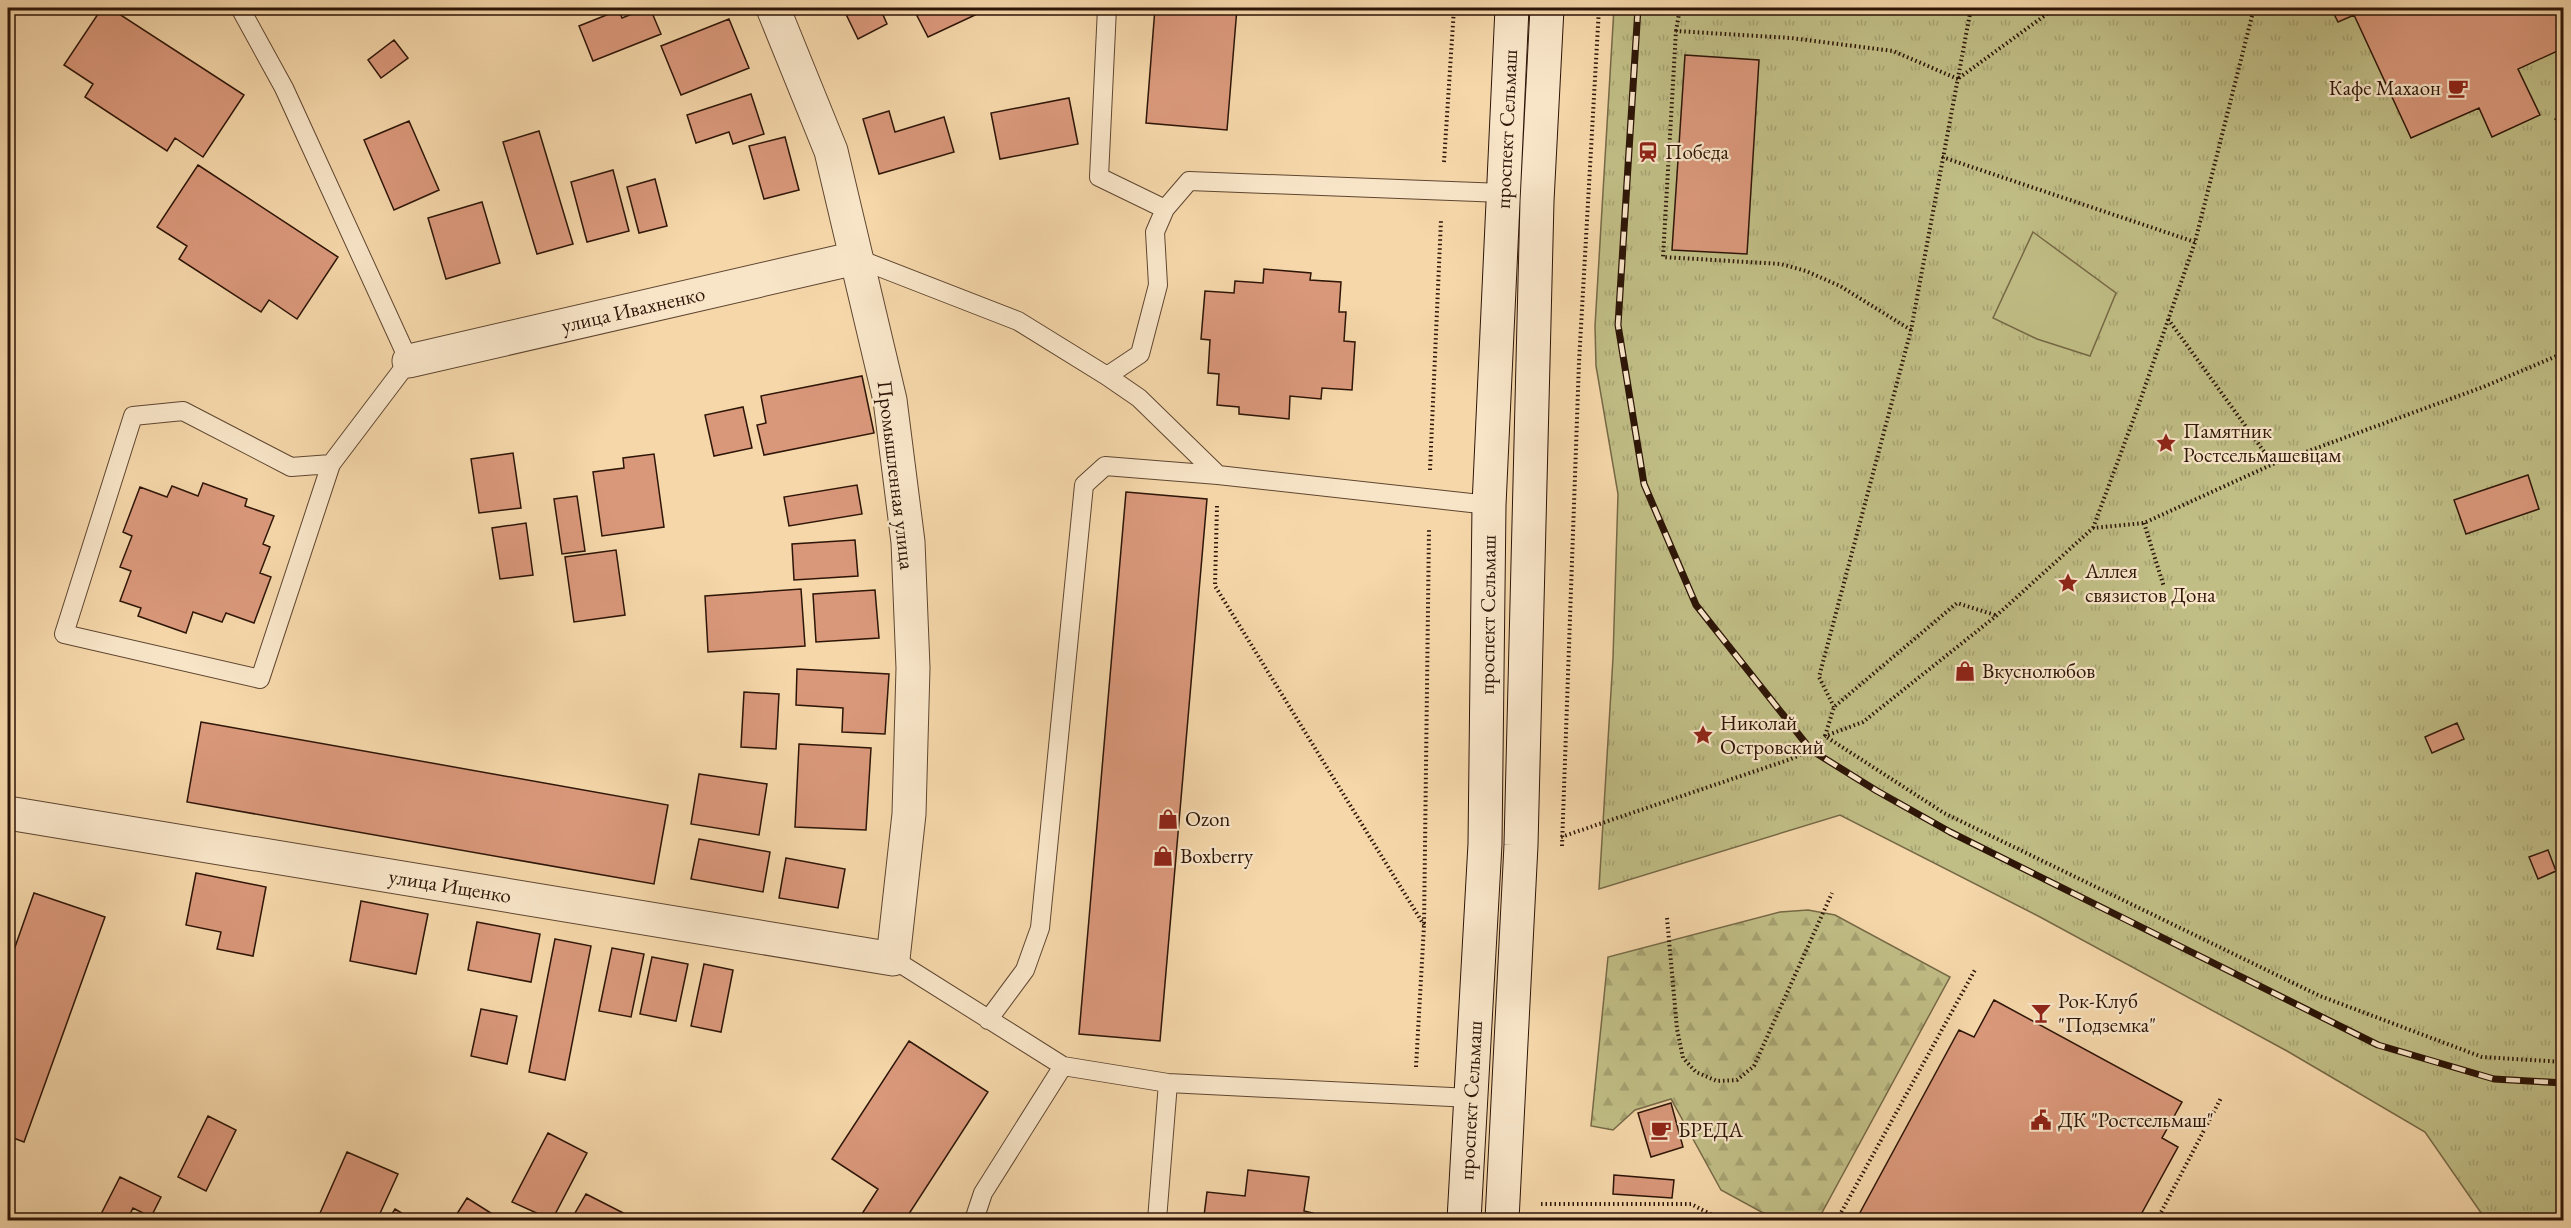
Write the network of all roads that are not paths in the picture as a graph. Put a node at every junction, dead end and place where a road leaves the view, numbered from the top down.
1 (240, 8) edge
2 (773, 8) edge
3 (1107, 8) edge
4 (1512, 8) edge
5 (1547, 8) edge
6 (1503, 193) junction
7 (1164, 209) junction
8 (856, 258) junction
9 (409, 361) junction
10 (1107, 375) junction
11 (332, 464) junction
12 (1218, 475) junction
13 (1489, 506) junction
14 (8, 813) edge
15 (893, 959) junction
16 (988, 1020) junction
17 (1063, 1066) junction
18 (1168, 1083) junction
19 (1471, 1098) junction
20 (974, 1221) edge
21 (1157, 1221) edge
22 (1464, 1221) edge
23 (1502, 1221) edge

1 - 9 lane
2 - 8 main road, Промышленная улица
3 - 7 lane
4 - 6 main road, проспект Сельмаш
5 - 23 main road, проспект Сельмаш
6 - 7 lane
6 - 13 main road, проспект Сельмаш
7 - 10 lane
8 - 9 main road, улица Ивахненко
8 - 10 lane
8 - 15 main road, Промышленная улица
9 - 11 lane
10 - 12 lane
11 - 11 lane
12 - 13 lane
12 - 16 lane
13 - 19 main road, проспект Сельмаш
14 - 15 main road, улица Ищенко
15 - 16 lane
16 - 17 lane
17 - 18 lane
17 - 20 lane
18 - 19 lane
18 - 21 lane
19 - 22 main road, проспект Сельмаш

